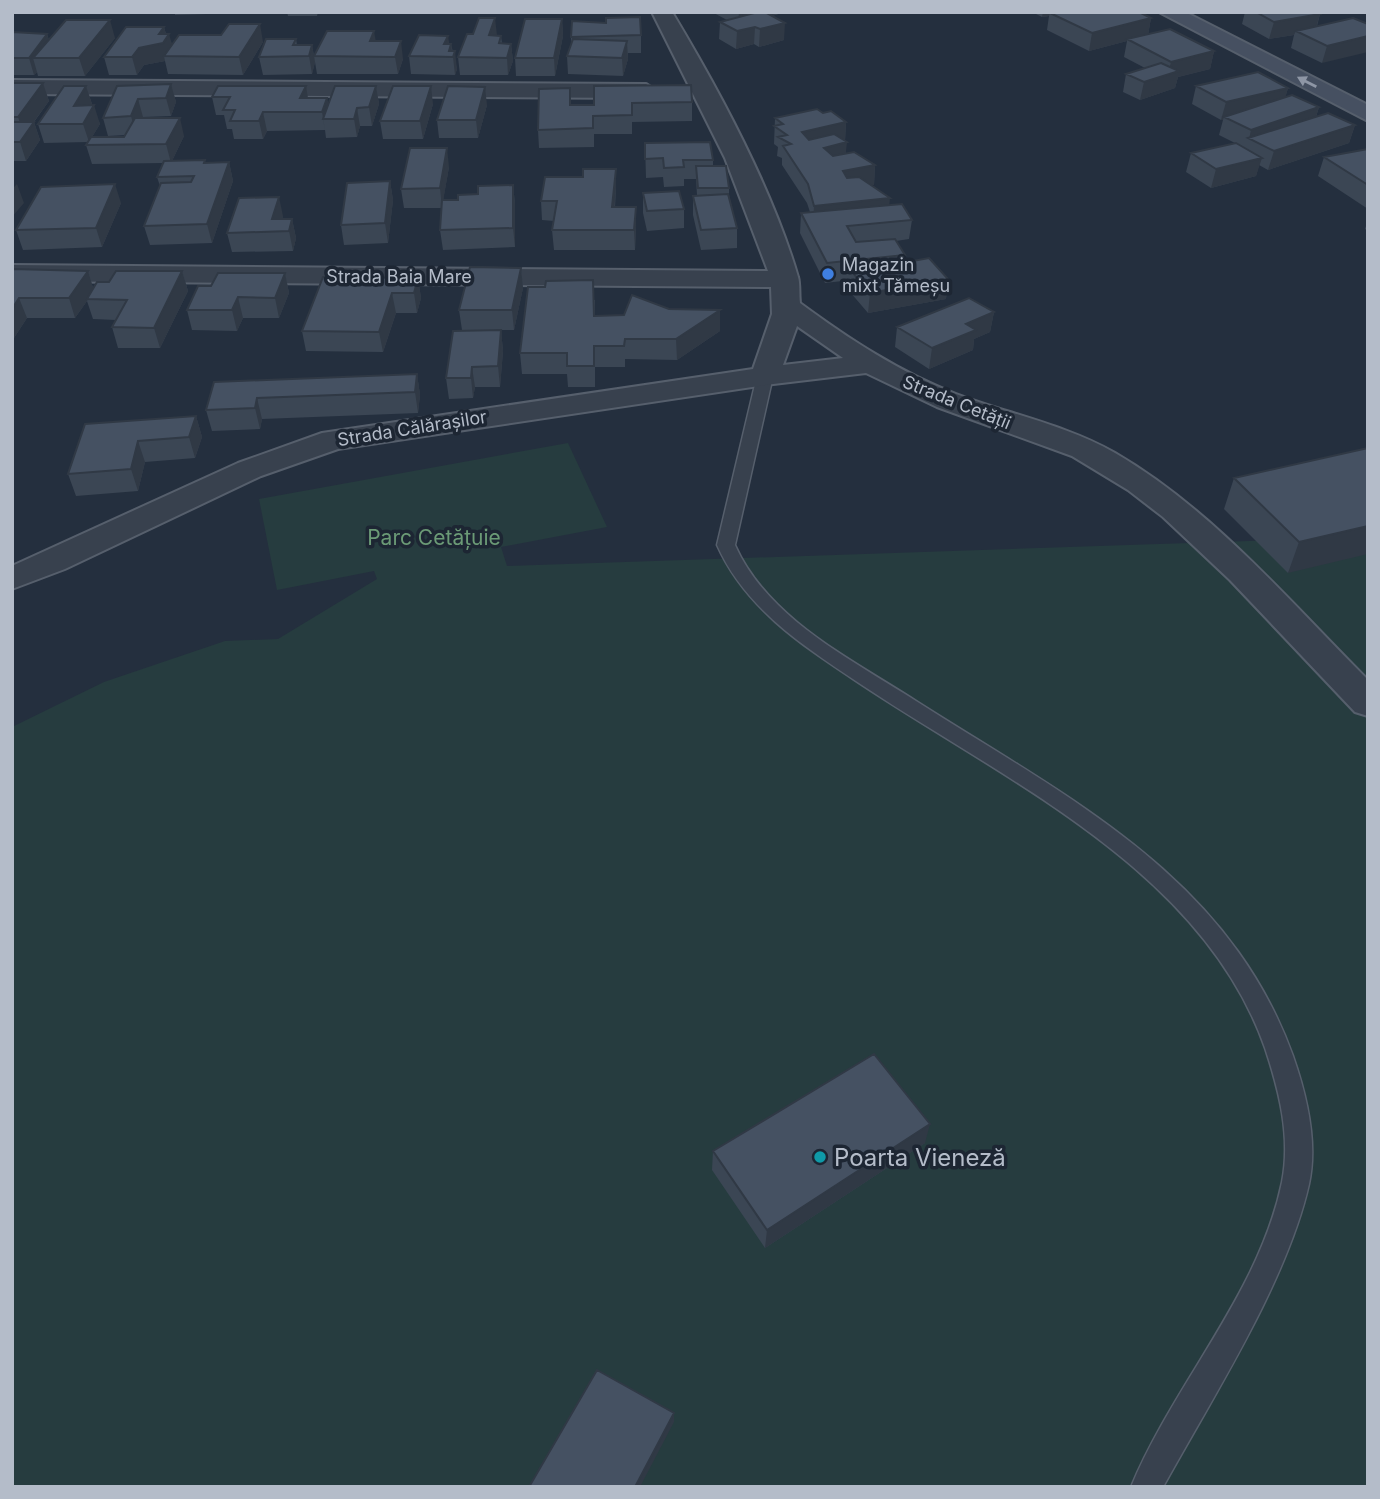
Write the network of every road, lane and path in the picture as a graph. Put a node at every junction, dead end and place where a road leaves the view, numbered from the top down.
1 (662, 12) edge
2 (1169, 12) edge
3 (12, 87) edge
4 (704, 91) junction
5 (1368, 114) edge
6 (12, 273) edge
7 (786, 293) junction
8 (870, 364) junction
9 (765, 376) junction
10 (12, 578) edge
11 (1368, 703) edge
12 (1146, 1487) edge

1 - 4 street
5 -> 2 street
3 - 4 street
4 - 7 street
6 - 7 street, Strada Baia Mare
7 - 8 street, Strada Cetății
7 - 9 street
8 - 9 street, Strada Călărașilor
8 - 11 street, Strada Cetății
9 - 10 street, Strada Călărașilor
9 - 12 lane

